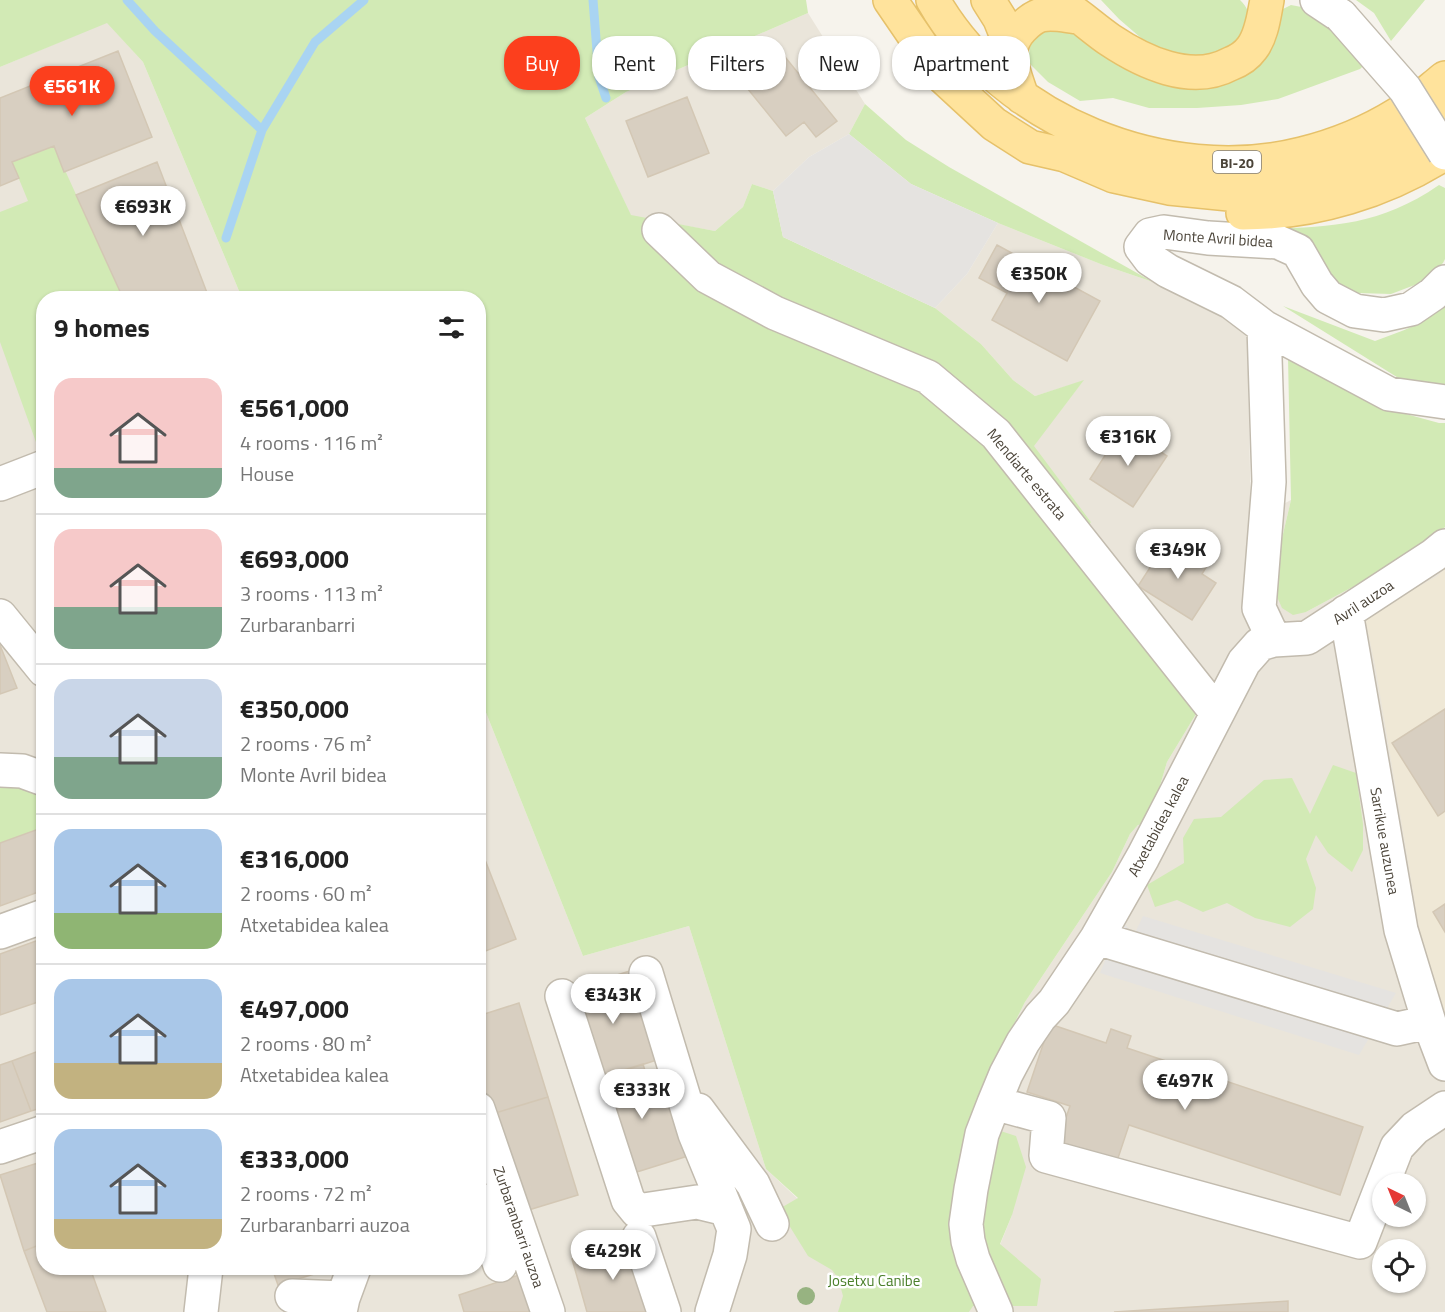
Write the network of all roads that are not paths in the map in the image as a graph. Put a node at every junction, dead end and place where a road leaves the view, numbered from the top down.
1 (890, 0) edge
2 (933, 0) edge
3 (988, 0) edge
4 (1267, 0) edge
5 (1329, 8) edge
6 (1066, 9) edge
7 (1007, 36) edge
8 (1017, 36) edge
9 (1445, 78) edge
10 (1020, 90) edge
11 (1022, 97) junction
12 (1445, 116) edge
13 (1030, 147) junction
14 (1445, 153) edge
15 (659, 230) dead end
16 (1445, 282) edge
17 (1264, 327) junction
18 (1445, 402) edge
19 (36, 470) edge
20 (0, 484) edge
21 (1445, 546) edge
22 (1346, 612) junction
23 (0, 616) edge
24 (1274, 640) junction
25 (36, 660) edge
26 (1217, 713) junction
27 (0, 770) edge
28 (36, 776) edge
29 (36, 919) edge
30 (0, 932) edge
31 (1097, 938) junction
32 (646, 973) dead end
33 (562, 996) dead end
34 (1429, 1022) junction
35 (1445, 1064) edge
36 (681, 1087) junction
37 (993, 1103) junction
38 (1445, 1108) edge
39 (486, 1132) edge
40 (36, 1135) edge
41 (0, 1147) edge
42 (726, 1209) junction
43 (772, 1224) dead end
44 (486, 1232) edge
45 (639, 1237) dead end
46 (490, 1249) edge
47 (205, 1275) edge
48 (352, 1275) edge
49 (292, 1296) dead end
50 (341, 1305) edge
51 (201, 1312) edge
52 (548, 1312) edge
53 (664, 1312) edge
54 (712, 1312) edge
55 (996, 1312) edge

1 - 13 main road, BI-20
2 - 11 main road, BI-20
3 - 7 main road
4 - 6 main road
5 - 14 street, bridge
6 - 8 main road
9 - 11 main road, BI-20
10 - 11 main road
12 - 13 main road, BI-20
13 - 14 main road
15 - 26 street, Mendiarte estrata
16 - 17 street, Monte Avril bidea
17 - 18 street
17 - 24 street
19 - 20 street
21 - 22 street, Avril auzoa
22 - 24 street, Avril auzoa
22 - 34 street, Sarrikue auzunea
23 - 25 street
24 - 26 street, Atxetabidea kalea
26 - 31 street, Atxetabidea kalea
27 - 28 street
29 - 30 street
31 - 34 street
31 - 37 street, Atxetabidea kalea
32 - 36 street
33 - 42 street
34 - 35 street, Sarrikue auzunea
36 - 42 street
36 - 43 street
37 - 38 street
37 - 55 street, Atxetabidea kalea
39 - 52 street, Zurbaranbarri auzoa
40 - 41 street
42 - 54 street
44 - 46 street, Zurbaranbarri auzoa
45 - 53 street
47 - 51 street
48 - 50 street
49 - 50 street

